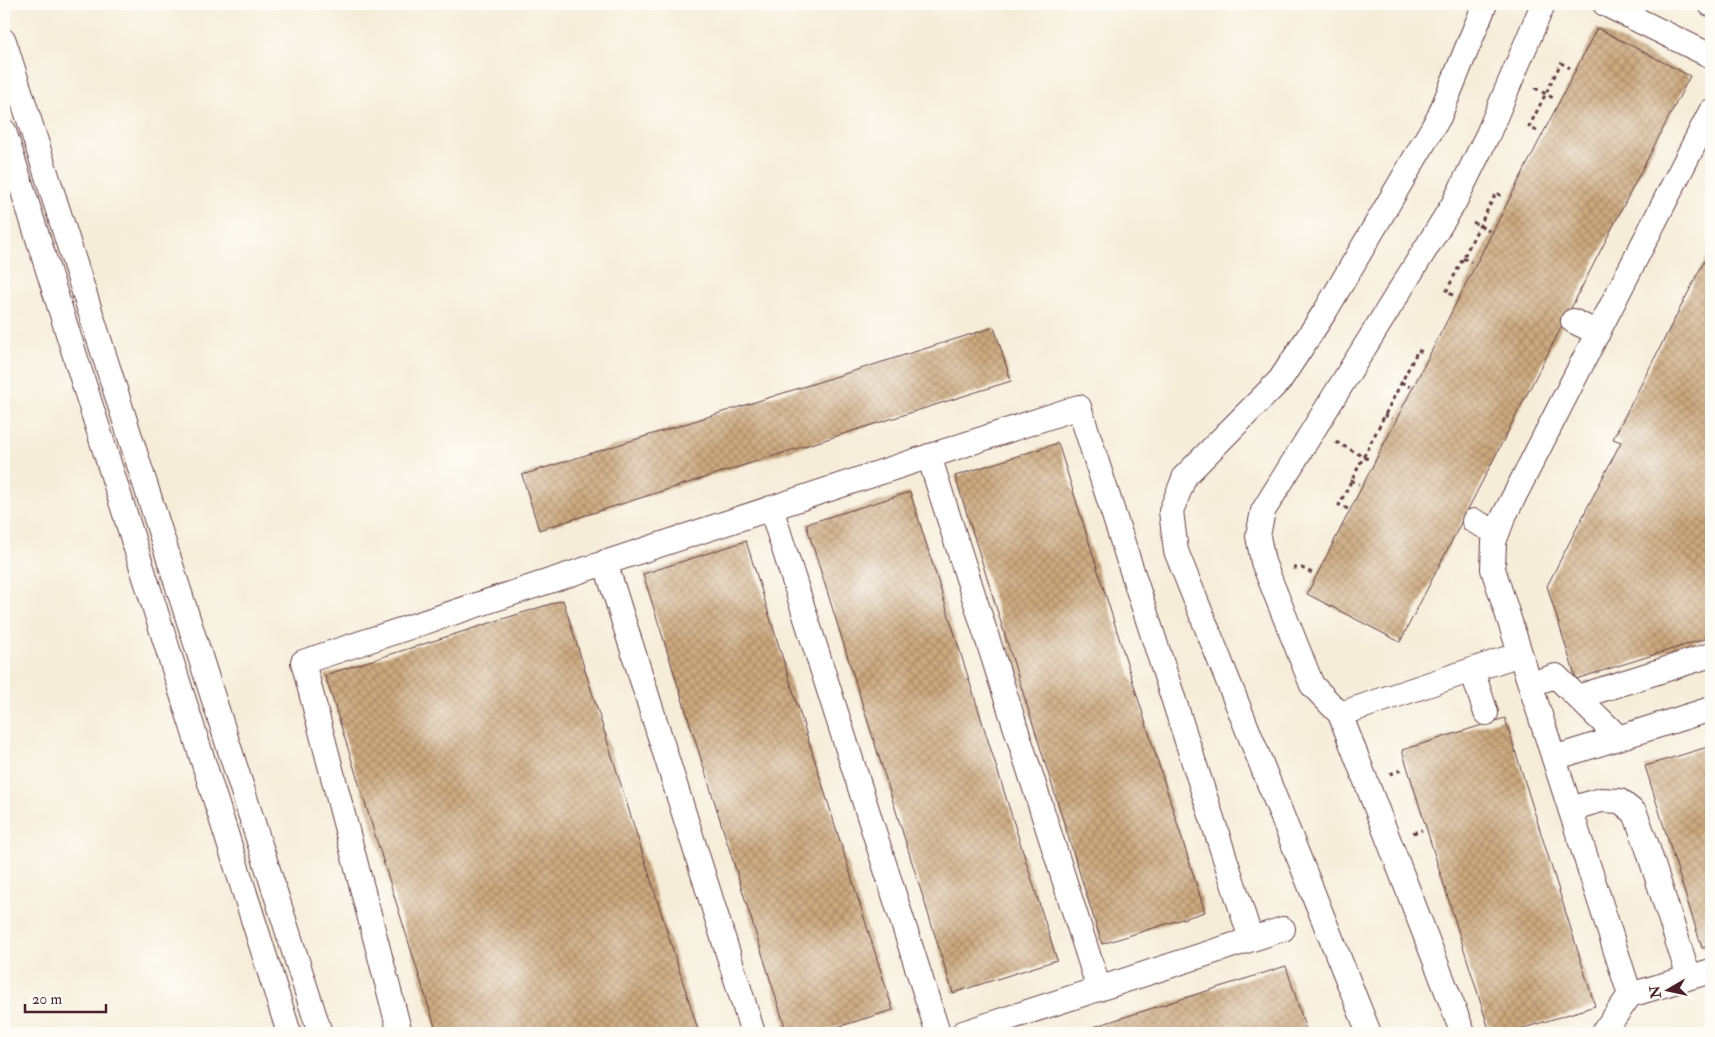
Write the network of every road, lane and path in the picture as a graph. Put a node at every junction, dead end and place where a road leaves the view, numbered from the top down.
1 (1485, 4) edge
2 (1543, 4) edge
3 (1605, 4) edge
4 (4, 41) edge
5 (1711, 56) edge
6 (1570, 68) dead end
7 (1711, 112) edge
8 (1537, 131) dead end
9 (4, 132) edge
10 (1504, 197) dead end
11 (1463, 258) junction
12 (1471, 262) dead end
13 (1453, 295) dead end
14 (1573, 321) dead end
15 (1598, 333) junction
16 (1424, 353) dead end
17 (1401, 382) junction
18 (1410, 386) dead end
19 (1384, 415) junction
20 (1392, 419) dead end
21 (1313, 431) junction
22 (929, 456) junction
23 (1363, 457) junction
24 (1370, 460) dead end
25 (1352, 480) junction
26 (1359, 484) dead end
27 (771, 508) junction
28 (1348, 509) dead end
29 (1474, 521) dead end
30 (1498, 533) junction
31 (605, 562) junction
32 (1520, 654) junction
33 (1711, 654) edge
34 (1472, 670) junction
35 (1530, 684) junction
36 (1578, 697) junction
37 (1711, 709) edge
38 (1486, 713) dead end
39 (1340, 714) junction
40 (1619, 738) junction
41 (1554, 758) junction
42 (1570, 810) junction
43 (1283, 929) dead end
44 (1251, 939) junction
45 (1700, 974) edge
46 (1099, 989) junction
47 (1630, 995) junction
48 (289, 1033) edge
49 (320, 1033) edge
50 (400, 1033) edge
51 (754, 1033) edge
52 (938, 1033) edge
53 (963, 1033) edge
54 (1369, 1033) edge
55 (1463, 1033) edge
56 (1603, 1033) edge

1 - 54 street
2 - 21 street
3 - 5 street
4 - 49 street
6 - 8 path
7 - 15 street
9 - 48 street
10 - 11 path
11 - 12 path
11 - 13 path
14 - 15 street
15 - 30 street
16 - 17 path
17 - 18 path
17 - 19 path
19 - 20 path
19 - 23 path
21 - 23 path
21 - 39 street
22 - 27 street
22 - 44 street
22 - 46 street
23 - 24 path
23 - 25 path
25 - 26 path
25 - 28 path
27 - 31 street
27 - 52 street
29 - 30 street
30 - 32 street
31 - 50 street
31 - 51 street
32 - 34 street
32 - 35 street
33 - 36 street
34 - 38 street
34 - 39 street
35 - 36 street
35 - 41 street
36 - 40 street
37 - 40 street
39 - 55 street
40 - 41 street
41 - 42 street
42 - 45 street
42 - 47 street
43 - 44 street
44 - 46 street
45 - 47 street
46 - 53 street
47 - 56 street

